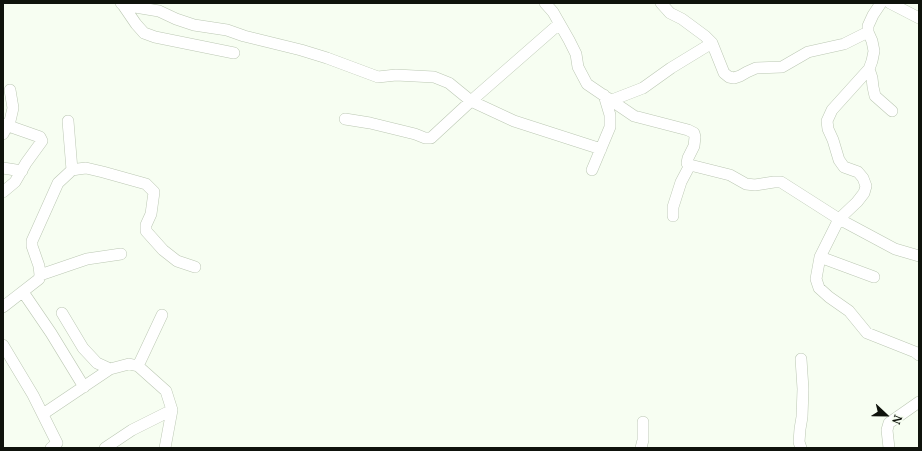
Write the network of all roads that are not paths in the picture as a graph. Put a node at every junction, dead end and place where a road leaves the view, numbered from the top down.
1 (545, 3) edge
2 (661, 3) edge
3 (881, 3) edge
4 (890, 3) edge
5 (122, 4) edge
6 (158, 7) edge
7 (919, 18) edge
8 (559, 24) junction
9 (868, 32) junction
10 (712, 43) junction
11 (234, 53) dead end
12 (869, 69) junction
13 (10, 90) dead end
14 (608, 97) junction
15 (471, 101) junction
16 (892, 111) dead end
17 (345, 119) dead end
18 (68, 121) dead end
19 (4, 128) edge
20 (601, 149) junction
21 (690, 166) junction
22 (3, 168) edge
23 (72, 170) junction
24 (592, 170) dead end
25 (22, 171) junction
26 (3, 192) edge
27 (673, 216) dead end
28 (839, 219) junction
29 (121, 254) dead end
30 (919, 256) edge
31 (820, 257) junction
32 (195, 267) dead end
33 (40, 275) junction
34 (874, 277) dead end
35 (23, 292) junction
36 (3, 307) edge
37 (62, 313) dead end
38 (162, 316) dead end
39 (3, 344) edge
40 (919, 356) edge
41 (801, 359) dead end
42 (138, 366) junction
43 (110, 369) junction
44 (84, 387) junction
45 (919, 402) edge
46 (172, 410) junction
47 (43, 414) junction
48 (643, 422) dead end
49 (57, 446) edge
50 (104, 448) edge
51 (165, 448) edge
52 (641, 448) edge
53 (801, 448) edge
54 (889, 448) edge

1 - 8 street
2 - 10 street
3 - 9 street
4 - 7 street
5 - 6 street
5 - 11 street
6 - 15 street
8 - 14 street
8 - 15 street
9 - 10 street
9 - 12 street
10 - 14 street
12 - 16 street
12 - 28 street
13 - 19 street
14 - 20 street
14 - 21 street
15 - 17 street
15 - 20 street
18 - 23 street
19 - 25 street
20 - 24 street
21 - 27 street
21 - 28 street
22 - 25 street
23 - 32 street
23 - 33 street
25 - 26 street
28 - 30 street
28 - 31 street
29 - 33 street
31 - 34 street
31 - 40 street
33 - 35 street
35 - 36 street
35 - 44 street
37 - 43 street
38 - 42 street
39 - 47 street
41 - 53 street
42 - 43 street
42 - 46 street
43 - 44 street
44 - 47 street
45 - 54 street
46 - 50 street
46 - 51 street
47 - 49 street
48 - 52 street

